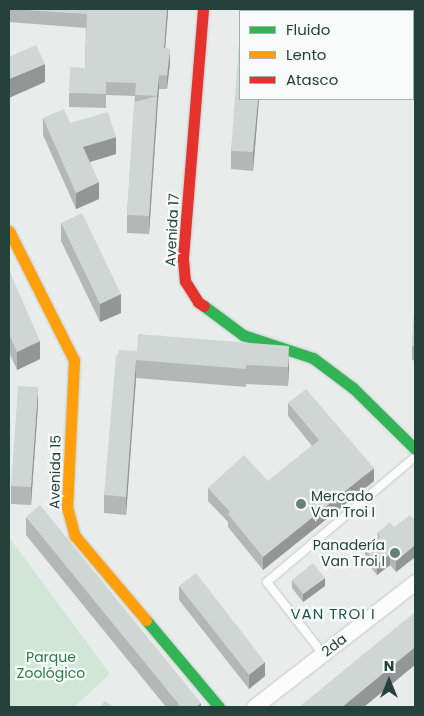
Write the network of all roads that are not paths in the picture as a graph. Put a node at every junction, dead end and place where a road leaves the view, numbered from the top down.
1 (204, 9) edge
2 (405, 9) edge
3 (415, 9) edge
4 (9, 231) edge
5 (415, 450) edge
6 (415, 457) edge
7 (415, 582) edge
8 (323, 654) junction
9 (218, 707) edge
10 (254, 707) edge

1 - 5 street, Avenida 17
2 - 3 street
4 - 9 street, Avenida 15
6 - 8 lane
7 - 8 street, 2da
8 - 10 street, 2da

